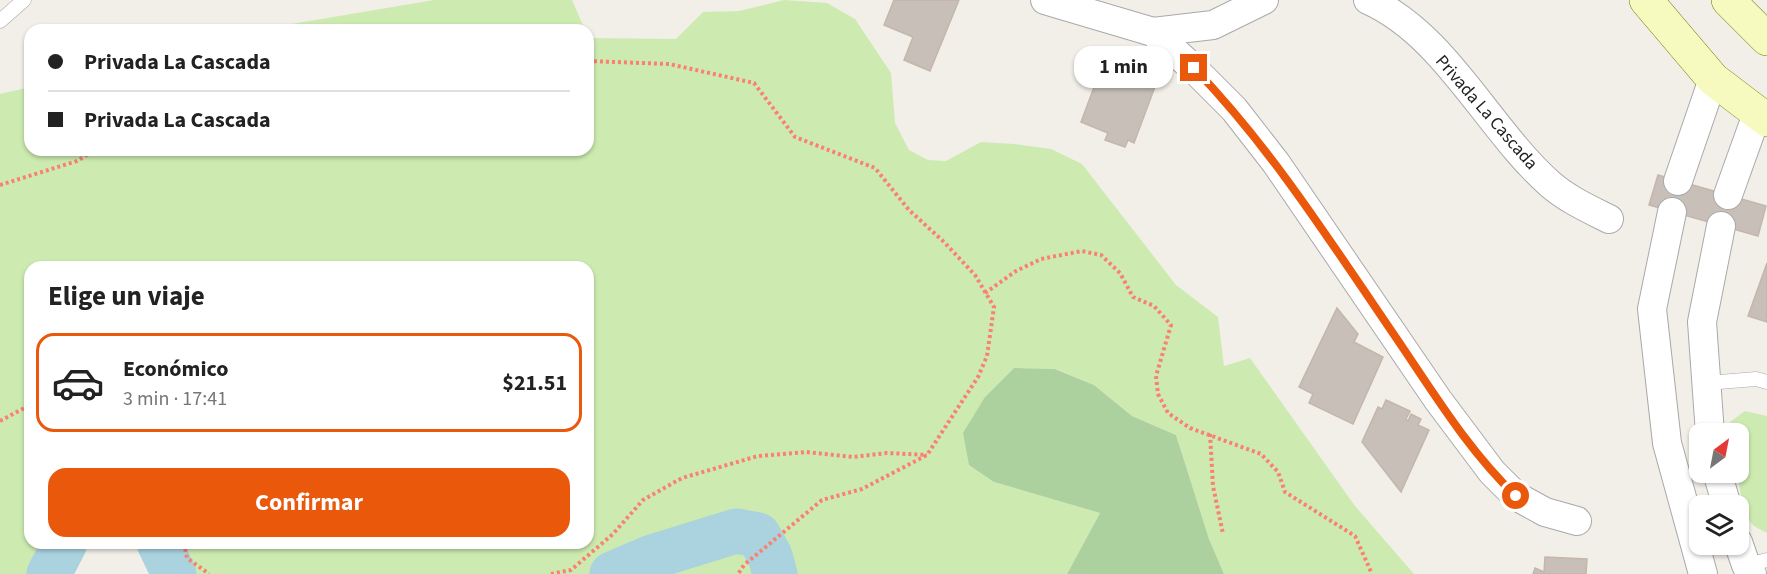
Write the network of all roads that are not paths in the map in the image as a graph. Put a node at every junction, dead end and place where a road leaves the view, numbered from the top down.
1 (24, 0) edge
2 (1045, 0) edge
3 (1264, 0) edge
4 (1368, 0) edge
5 (1646, 0) edge
6 (1728, 0) edge
7 (0, 21) edge
8 (1153, 32) junction
9 (1767, 39) edge
10 (1713, 80) junction
11 (1762, 117) edge
12 (1678, 181) dead end
13 (1728, 195) dead end
14 (1672, 212) dead end
15 (1609, 219) dead end
16 (1722, 226) dead end
17 (1767, 382) edge
18 (1707, 383) junction
19 (1709, 423) edge
20 (1578, 521) dead end
21 (1703, 574) edge

1 - 7 lane
2 - 8 street
3 - 8 street
4 - 15 street, Privada La Cascada
5 - 10 main road
6 - 9 main road
8 - 20 street
10 - 11 main road
10 - 12 street
11 - 13 street
14 - 21 street
16 - 18 street
17 - 18 lane
18 - 19 street

